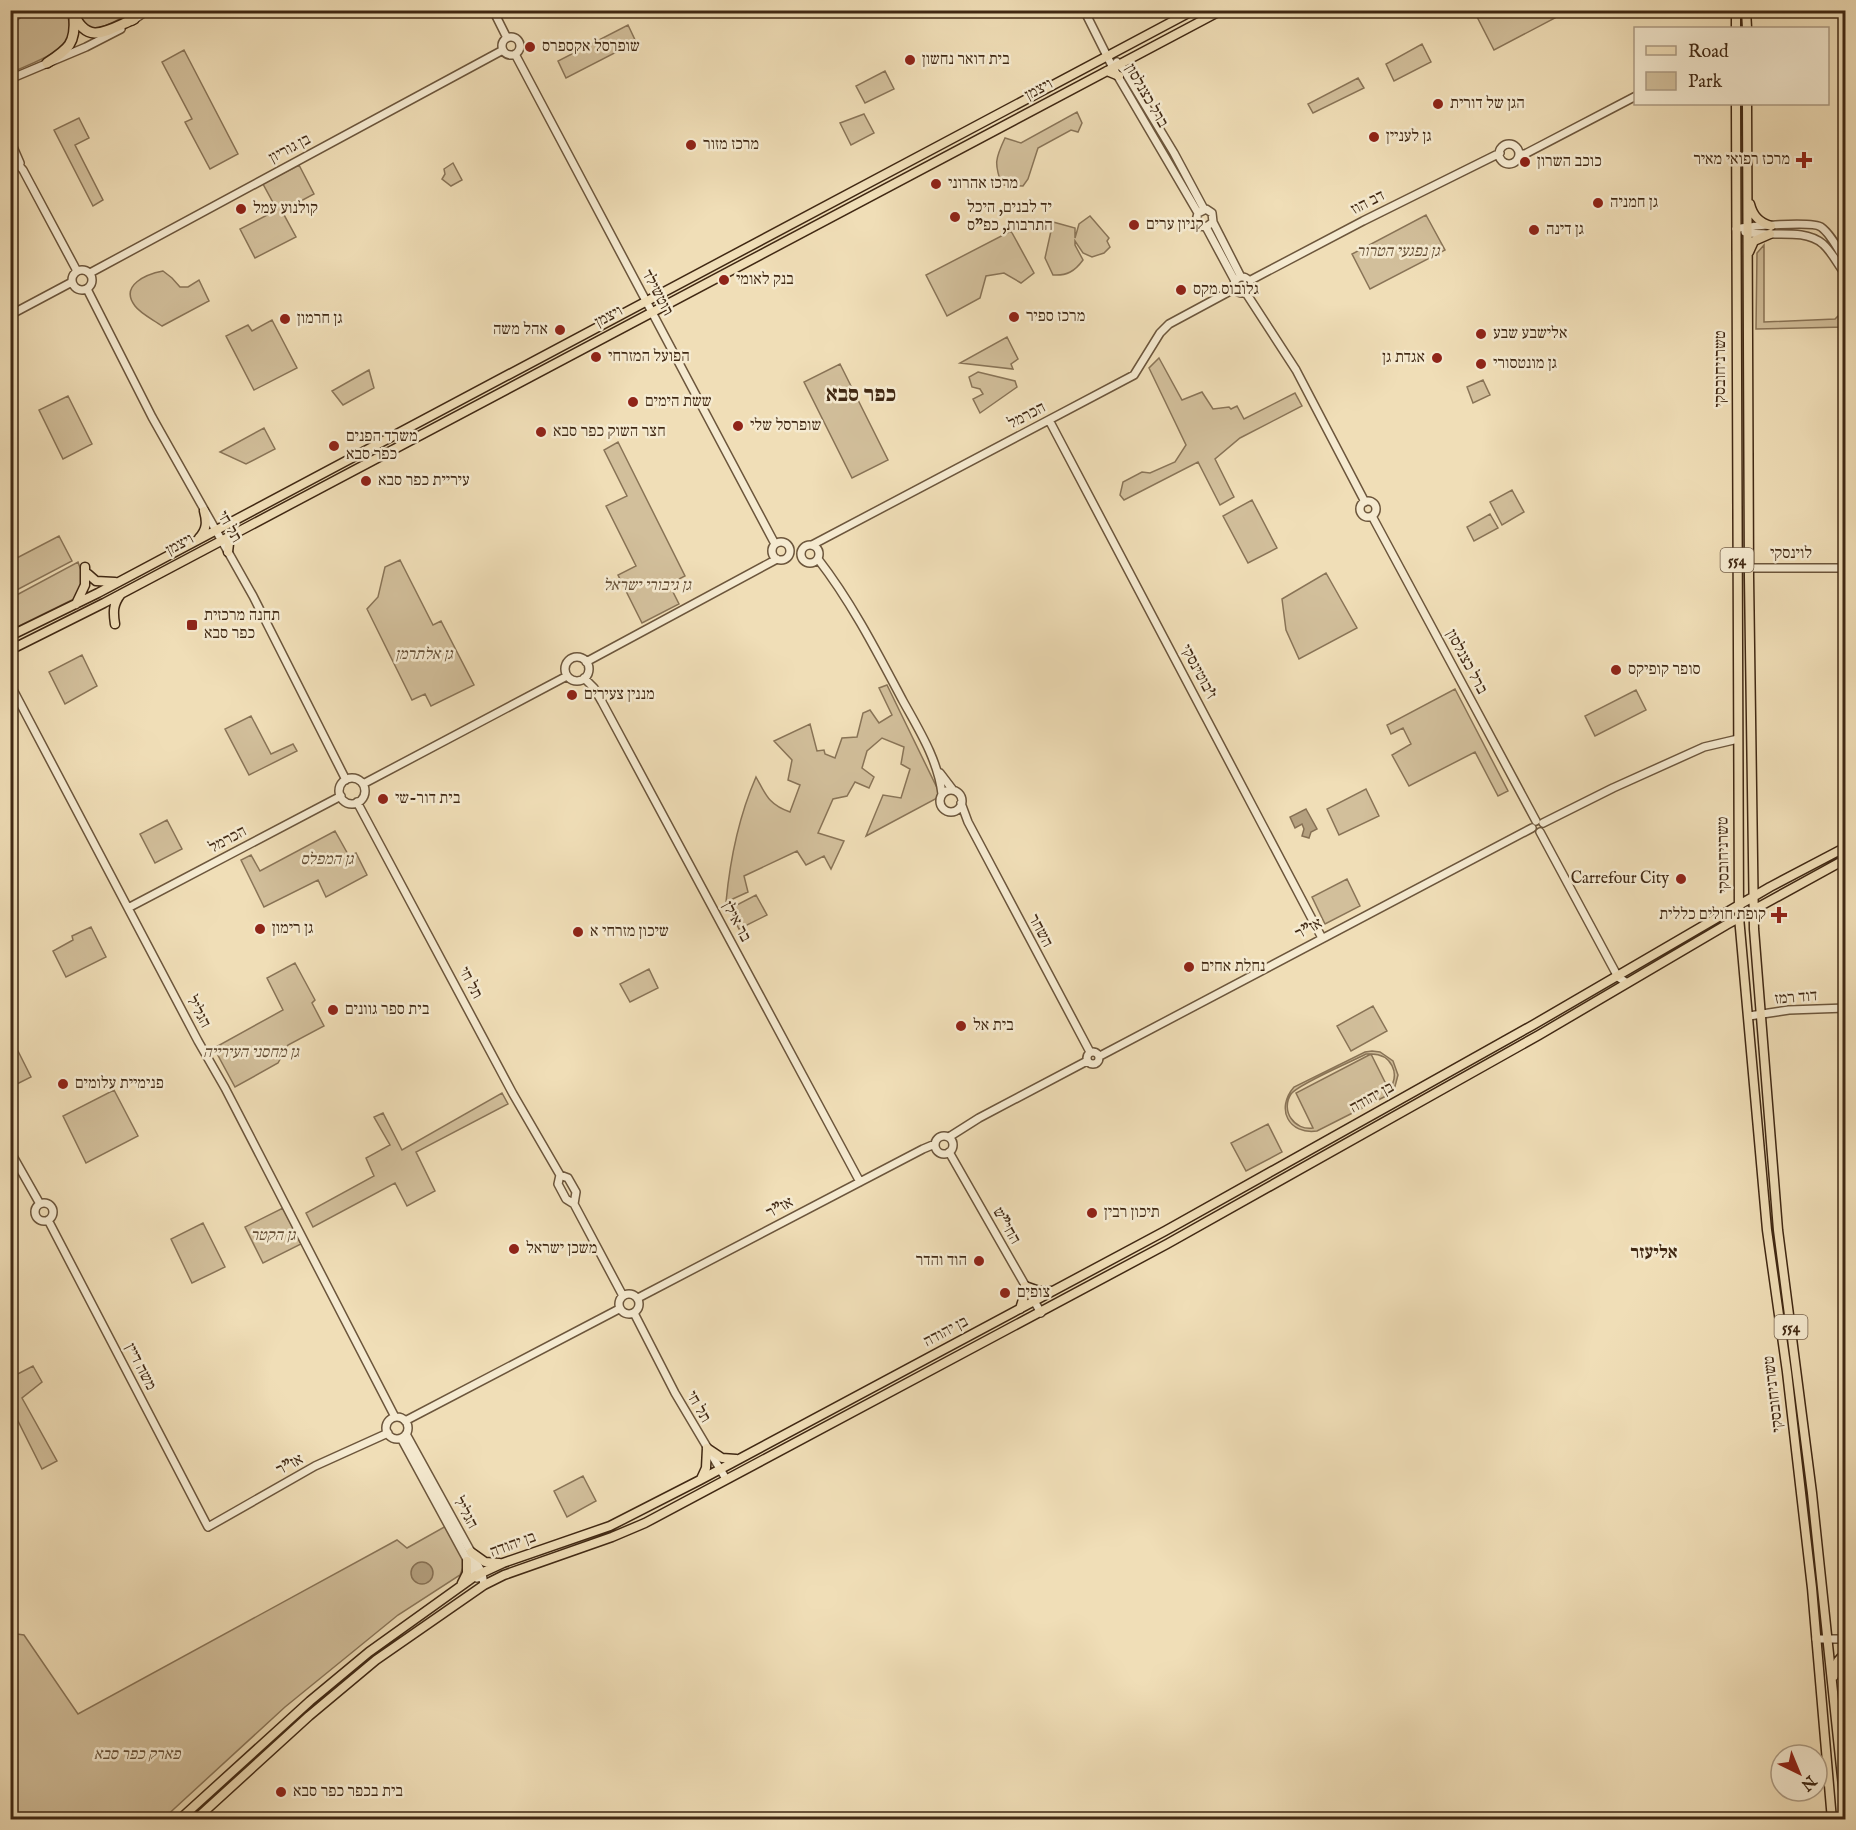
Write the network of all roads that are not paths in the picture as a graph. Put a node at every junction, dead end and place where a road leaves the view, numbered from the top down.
1 (148, 10) edge
2 (493, 10) edge
3 (1084, 10) edge
4 (1194, 10) edge
5 (1222, 10) edge
6 (1736, 10) edge
7 (1746, 10) edge
8 (73, 11) edge
9 (134, 20) junction
10 (1736, 27) edge
11 (1747, 27) edge
12 (507, 38) junction
13 (503, 50) junction
14 (515, 54) junction
15 (1108, 56) junction
16 (1129, 60) junction
17 (47, 63) junction
18 (1113, 68) junction
19 (1122, 74) junction
20 (11, 79) edge
21 (1634, 97) edge
22 (1736, 105) edge
23 (1747, 105) edge
24 (10, 140) edge
25 (1500, 153) junction
26 (1519, 154) junction
27 (10, 155) edge
28 (21, 166) junction
29 (1747, 195) junction
30 (1201, 211) junction
31 (1213, 222) junction
32 (1206, 227) junction
33 (1737, 229) junction
34 (1747, 229) junction
35 (1770, 230) junction
36 (1747, 258) junction
37 (1845, 262) edge
38 (77, 271) junction
39 (90, 273) junction
40 (1845, 275) edge
41 (1249, 281) junction
42 (72, 282) junction
43 (1237, 282) junction
44 (87, 289) junction
45 (1246, 293) junction
46 (646, 301) junction
47 (652, 312) junction
48 (10, 315) edge
49 (1049, 420) junction
50 (1365, 502) junction
51 (204, 511) junction
52 (1372, 516) junction
53 (215, 530) junction
54 (230, 535) junction
55 (197, 540) junction
56 (221, 540) junction
57 (775, 544) junction
58 (812, 545) junction
59 (789, 546) junction
60 (804, 547) junction
61 (228, 552) junction
62 (786, 558) junction
63 (777, 559) junction
64 (818, 559) junction
65 (803, 560) junction
66 (1737, 568) junction
67 (1749, 568) junction
68 (1845, 568) edge
69 (118, 581) junction
70 (123, 592) junction
71 (76, 604) junction
72 (115, 624) dead end
73 (10, 636) edge
74 (10, 650) edge
75 (586, 662) junction
76 (567, 676) junction
77 (584, 678) junction
78 (10, 684) edge
79 (1738, 739) junction
80 (938, 771) junction
81 (346, 780) junction
82 (363, 784) junction
83 (953, 790) junction
84 (942, 794) junction
85 (341, 796) junction
86 (357, 802) junction
87 (961, 803) junction
88 (953, 811) junction
89 (968, 822) junction
90 (1537, 824) junction
91 (1845, 847) edge
92 (1845, 859) edge
93 (1752, 882) junction
94 (1770, 887) junction
95 (1739, 889) junction
96 (1753, 898) junction
97 (1772, 899) junction
98 (1739, 906) junction
99 (128, 908) junction
100 (1754, 909) junction
101 (1722, 916) junction
102 (1739, 917) junction
103 (1726, 925) junction
104 (1754, 929) junction
105 (1740, 935) junction
106 (1322, 938) junction
107 (1618, 977) junction
108 (1627, 983) junction
109 (1845, 1008) edge
110 (1762, 1015) junction
111 (1749, 1016) junction
112 (1090, 1052) junction
113 (1100, 1056) junction
114 (1088, 1061) junction
115 (950, 1137) junction
116 (935, 1144) junction
117 (10, 1151) edge
118 (949, 1152) junction
119 (560, 1175) junction
120 (860, 1182) junction
121 (40, 1204) junction
122 (574, 1204) junction
123 (48, 1220) junction
124 (1025, 1286) junction
125 (1055, 1291) junction
126 (623, 1296) junction
127 (638, 1298) junction
128 (1034, 1302) junction
129 (620, 1308) junction
130 (1020, 1309) junction
131 (634, 1313) junction
132 (1041, 1313) junction
133 (395, 1417) junction
134 (405, 1420) junction
135 (388, 1433) junction
136 (403, 1436) junction
137 (707, 1448) junction
138 (740, 1458) junction
139 (719, 1469) junction
140 (726, 1479) junction
141 (700, 1480) junction
142 (208, 1527) joint
143 (471, 1552) junction
144 (467, 1561) junction
145 (503, 1563) junction
146 (478, 1575) junction
147 (484, 1584) junction
148 (461, 1585) junction
149 (1828, 1638) junction
150 (1816, 1639) junction
151 (1845, 1639) edge
152 (1845, 1652) edge
153 (1833, 1682) junction
154 (1845, 1815) edge
155 (179, 1820) edge
156 (195, 1820) edge
157 (1832, 1820) edge

1 - 9 street
2 - 12 street
3 - 15 street, ברל כצנלסון
4 - 15 main road, ויצמן
5 - 16 main road, ויצמן
6 - 10 main road
7 - 11 main road
8 - 9 highway
8 - 17 highway
9 - 17 street
12 - 13 street
12 - 14 street
13 - 14 street
13 - 39 street, בן גוריון
14 - 46 street, רוטשילד
15 - 18 street, ברל כצנלסון
15 - 46 main road, ויצמן
16 - 18 main road, ויצמן
16 - 19 main road
17 - 20 street
18 - 19 main road
18 - 19 street, ברל כצנלסון
18 - 47 main road, ויצמן
19 - 30 street, ברל כצנלסון
21 - 26 street
22 - 33 main road, טשרניחובסקי / 554
23 - 29 main road, טשרניחובסקי / 554
24 - 28 street
25 - 26 street
25 - 26 street
25 - 41 street, דב הוז
27 - 28 street
28 - 38 street
29 - 34 main road, טשרניחובסקי / 554
29 - 35 main road
30 - 31 street
30 - 32 street
31 - 32 street
31 - 43 street
32 - 43 street
33 - 34 street
33 - 66 main road, טשרניחובסקי / 554
34 - 35 street
34 - 36 main road, טשרניחובסקי / 554
35 - 36 main road
35 - 37 street
35 - 40 street
36 - 67 main road, טשרניחובסקי / 554
38 - 39 street
38 - 42 street
39 - 44 street
41 - 43 street
41 - 45 street
42 - 44 street
42 - 48 street
43 - 45 street
43 - 49 street, הכרמל
44 - 51 street, תל חי
45 - 50 street
46 - 47 street, רוטשילד
46 - 53 main road, ויצמן
47 - 54 main road, ויצמן
47 - 57 street, רוטשילד
49 - 58 street, הכרמל
49 - 106 street, ז'בוטינסקי
50 - 52 street
50 - 52 street
51 - 53 street, תל חי
51 - 55 main road
52 - 90 street, ברל כצנלסון
53 - 55 main road, ויצמן
53 - 56 street, תל חי
54 - 56 main road, ויצמן
54 - 61 main road
55 - 69 main road, ויצמן
56 - 61 street, תל חי
56 - 70 main road, ויצמן
57 - 59 street
57 - 63 street
58 - 60 street
58 - 64 street
59 - 60 street
59 - 62 street
60 - 65 street
61 - 81 street, תל חי
62 - 63 street
62 - 65 street
63 - 75 street
64 - 65 street
64 - 80 street
66 - 67 street, לוינסקי
66 - 79 main road, טשרניחובסקי / 554
67 - 68 street, לוינסקי
67 - 93 main road, טשרניחובסקי / 554
69 - 71 main road, ויצמן
69 - 71 main road
70 - 72 main road
70 - 74 main road, ויצמן
71 - 73 main road, ויצמן
75 - 76 street
75 - 77 street
76 - 77 street
76 - 82 street
77 - 120 street, בר אילן
78 - 99 street, הגליל
79 - 90 street, אז"ר
79 - 95 main road, טשרניחובסקי / 554
80 - 83 street
80 - 84 street
81 - 82 street
81 - 85 street
82 - 86 street
83 - 84 street
83 - 87 street
84 - 88 street
85 - 86 street
85 - 99 street, הכרמל
86 - 119 street, תל חי
87 - 88 street
87 - 89 street, השחר
88 - 89 street, השחר
89 - 112 street, השחר
90 - 106 street, אז"ר
90 - 107 street
91 - 94 main road, בן יהודה
92 - 97 main road, בן יהודה
93 - 94 main road
93 - 96 main road, טשרניחובסקי / 554
94 - 96 main road, בן יהודה
95 - 98 main road, טשרניחובסקי / 554
95 - 101 main road
96 - 98 main road, בן יהודה
96 - 100 main road, טשרניחובסקי / 554
97 - 100 main road, בן יהודה
97 - 104 main road
98 - 101 main road, בן יהודה
98 - 102 main road, טשרניחובסקי / 554
99 - 133 street, הגליל
100 - 102 main road, בן יהודה
100 - 104 main road, טשרניחובסקי / 554
101 - 107 main road, בן יהודה
102 - 103 main road, בן יהודה
102 - 105 main road, טשרניחובסקי / 554
103 - 105 main road
103 - 108 main road, בן יהודה
104 - 110 main road, טשרניחובסקי / 554
105 - 111 main road, טשרניחובסקי / 554
106 - 113 street, אז"ר
107 - 108 street
107 - 125 main road, בן יהודה
108 - 132 main road, בן יהודה
109 - 110 street, דוד רמז
110 - 111 street, דוד רמז
110 - 149 main road, טשרניחובסקי / 554
111 - 150 main road, טשרניחובסקי / 554
112 - 113 street
112 - 114 street
113 - 114 street
114 - 115 street
115 - 116 street
115 - 118 street
116 - 118 street
116 - 120 street, אז"ר
117 - 121 street
118 - 124 street, החי"ש
119 - 122 street, תל חי
119 - 122 street, תל חי
120 - 127 street, אז"ר
121 - 123 street
121 - 123 street
122 - 126 street, תל חי
123 - 142 street, משה דיין
124 - 125 main road
124 - 128 street, החי"ש
124 - 130 main road
125 - 128 main road, בן יהודה
126 - 127 street
126 - 129 street
127 - 131 street
128 - 130 main road, בן יהודה
128 - 132 street, החי"ש
129 - 131 street
129 - 134 street
130 - 138 main road, בן יהודה
131 - 137 street, תל חי
132 - 140 main road, בן יהודה
133 - 134 street
133 - 135 street
134 - 136 street
135 - 136 street
135 - 142 street, אז"ר
136 - 143 street, הגליל
136 - 144 street, הגליל
137 - 138 main road
137 - 139 street, תל חי
137 - 141 main road
138 - 139 main road, בן יהודה
139 - 140 street, תל חי
139 - 141 main road, בן יהודה
140 - 147 main road, בן יהודה
141 - 145 main road, בן יהודה
143 - 145 main road
143 - 146 street, הגליל
144 - 146 street, הגליל
144 - 148 main road
145 - 146 main road, בן יהודה
146 - 147 street, הגליל
146 - 148 main road, בן יהודה
147 - 156 main road, בן יהודה
148 - 155 main road, בן יהודה
149 - 150 street
149 - 151 street
149 - 153 main road, 554
150 - 157 main road, 554
152 - 153 main road
153 - 154 main road, 554

